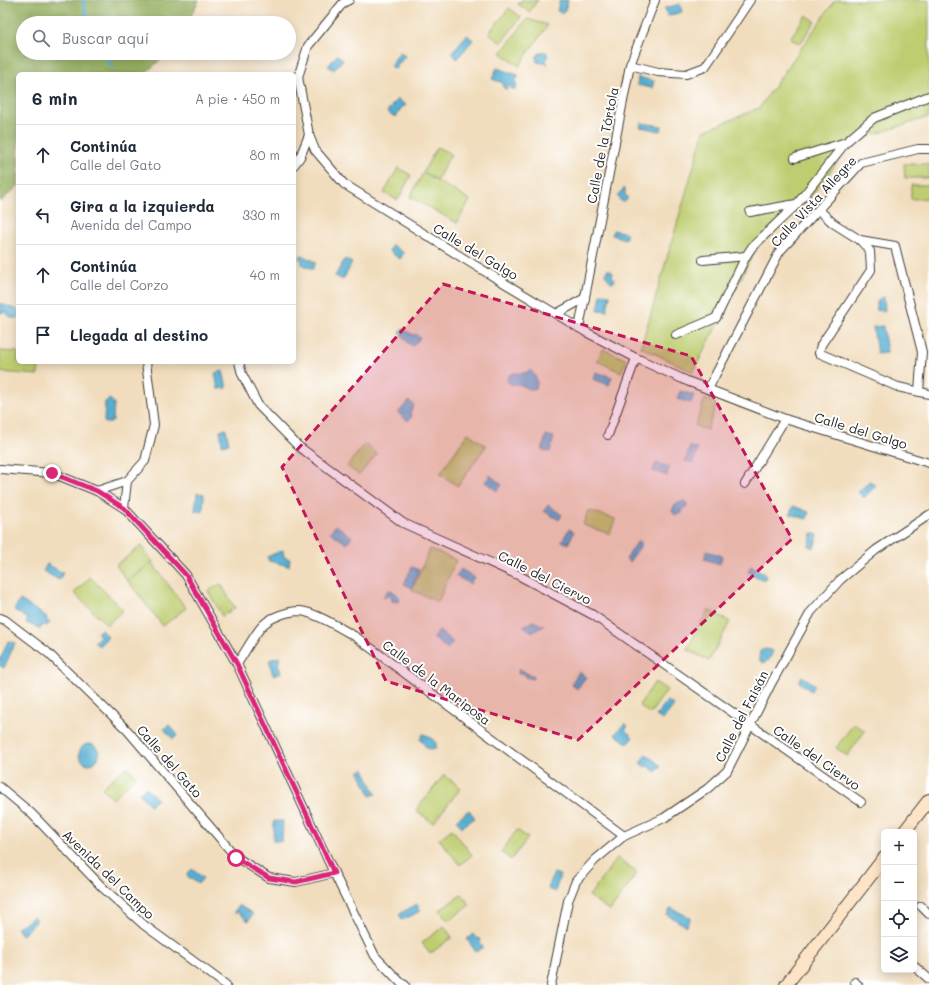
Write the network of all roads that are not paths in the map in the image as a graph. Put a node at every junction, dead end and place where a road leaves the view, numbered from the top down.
1 (349, 0) edge
2 (655, 0) edge
3 (750, 0) edge
4 (630, 65) junction
5 (929, 96) edge
6 (309, 135) junction
7 (846, 142) junction
8 (315, 150) junction
9 (929, 150) edge
10 (300, 157) junction
11 (795, 158) dead end
12 (296, 162) edge
13 (797, 204) junction
14 (819, 210) junction
15 (750, 212) dead end
16 (860, 240) junction
17 (746, 256) junction
18 (703, 260) dead end
19 (585, 298) junction
20 (556, 314) junction
21 (579, 328) junction
22 (676, 335) dead end
23 (636, 358) junction
24 (146, 364) edge
25 (240, 364) edge
26 (708, 389) junction
27 (919, 391) junction
28 (929, 394) edge
29 (785, 419) junction
30 (608, 435) dead end
31 (929, 463) edge
32 (0, 469) edge
33 (127, 481) junction
34 (745, 484) dead end
35 (97, 491) junction
36 (124, 508) junction
37 (929, 516) edge
38 (0, 618) edge
39 (237, 664) junction
40 (750, 724) junction
41 (0, 787) edge
42 (929, 800) edge
43 (861, 802) dead end
44 (906, 829) edge
45 (624, 836) junction
46 (881, 862) edge
47 (334, 873) junction
48 (921, 906) dead end
49 (929, 914) edge
50 (917, 969) edge
51 (929, 979) edge
52 (226, 985) edge
53 (405, 985) edge
54 (551, 985) edge
55 (786, 985) edge

1 - 6 street, Calle del Galgo
2 - 4 street, Calle de la Tórtola
3 - 4 street
4 - 19 street, Calle de la Tórtola
5 - 7 street
6 - 8 street, Calle del Galgo
6 - 10 street
7 - 11 street
7 - 13 street
8 - 10 street
8 - 20 street, Calle del Galgo
9 - 14 street, Calle Vista Allegre
10 - 12 street
13 - 15 street
13 - 17 street
14 - 16 street
14 - 26 street, Calle Vista Allegre
16 - 27 street
16 - 27 street
17 - 18 street
17 - 22 street
19 - 20 street
19 - 21 street, Calle de la Tórtola
20 - 21 street, Calle del Galgo
21 - 23 street, Calle del Galgo
23 - 26 street, Calle del Galgo
23 - 30 street
24 - 33 street
25 - 40 street, Calle del Ciervo
26 - 29 street, Calle del Galgo
27 - 28 street
29 - 31 street, Calle del Galgo
29 - 34 street
32 - 35 street
33 - 35 street
33 - 36 street
35 - 36 street
36 - 39 street
37 - 40 street, Calle del Faisán
38 - 47 street, Calle del Gato
39 - 45 street, Calle de la Mariposa
39 - 47 street
40 - 43 street, Calle del Ciervo
40 - 45 street, Calle del Faisán
41 - 52 street, Avenida del Campo
42 - 44 main road
45 - 54 street, Calle del Faisán
46 - 55 main road
47 - 53 street
48 - 49 street
50 - 51 street

